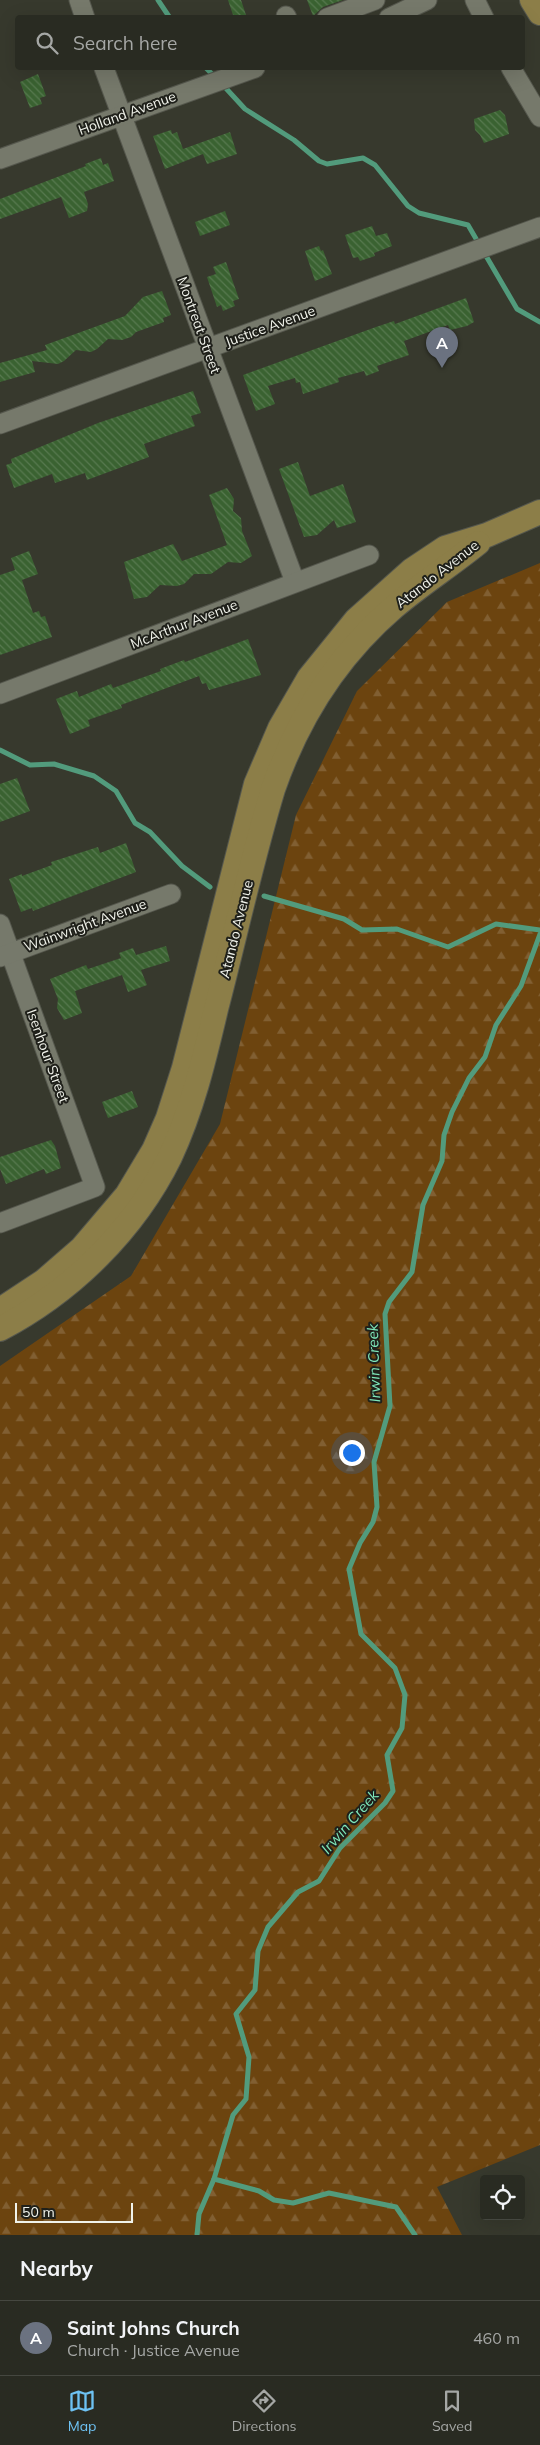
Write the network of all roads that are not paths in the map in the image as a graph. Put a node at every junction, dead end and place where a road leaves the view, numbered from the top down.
1 (79, 0) edge
2 (375, 0) edge
3 (382, 0) edge
4 (427, 0) edge
5 (475, 0) edge
6 (532, 0) edge
7 (540, 14) edge
8 (84, 15) edge
9 (335, 15) edge
10 (387, 15) edge
11 (394, 15) edge
12 (482, 15) edge
13 (105, 70) edge
14 (249, 70) edge
15 (512, 70) edge
16 (121, 115) junction
17 (540, 118) edge
18 (0, 159) edge
19 (540, 227) edge
20 (208, 348) junction
21 (0, 424) edge
22 (540, 512) edge
23 (487, 535) junction
24 (369, 555) dead end
25 (296, 582) junction
26 (0, 694) edge
27 (171, 894) dead end
28 (0, 924) edge
29 (5, 955) edge
30 (0, 1223) edge
31 (0, 1310) edge
32 (0, 1329) edge

1 - 8 street
2 - 9 street
3 - 10 street
4 - 11 street
5 - 12 street
6 - 7 main road
13 - 16 street, Montreat Street
14 - 16 street, Holland Avenue
15 - 17 street
16 - 18 street, Holland Avenue
16 - 20 street, Montreat Street
19 - 20 street, Justice Avenue
20 - 21 street, Justice Avenue
20 - 25 street, Montreat Street
22 - 23 main road, Atando Avenue
23 - 31 main road, Atando Avenue
23 - 32 main road, Atando Avenue
24 - 25 street, McArthur Avenue
25 - 26 street, McArthur Avenue
27 - 29 street, Wainwright Avenue
28 - 29 street, Isenhour Street
29 - 30 street, Isenhour Street

